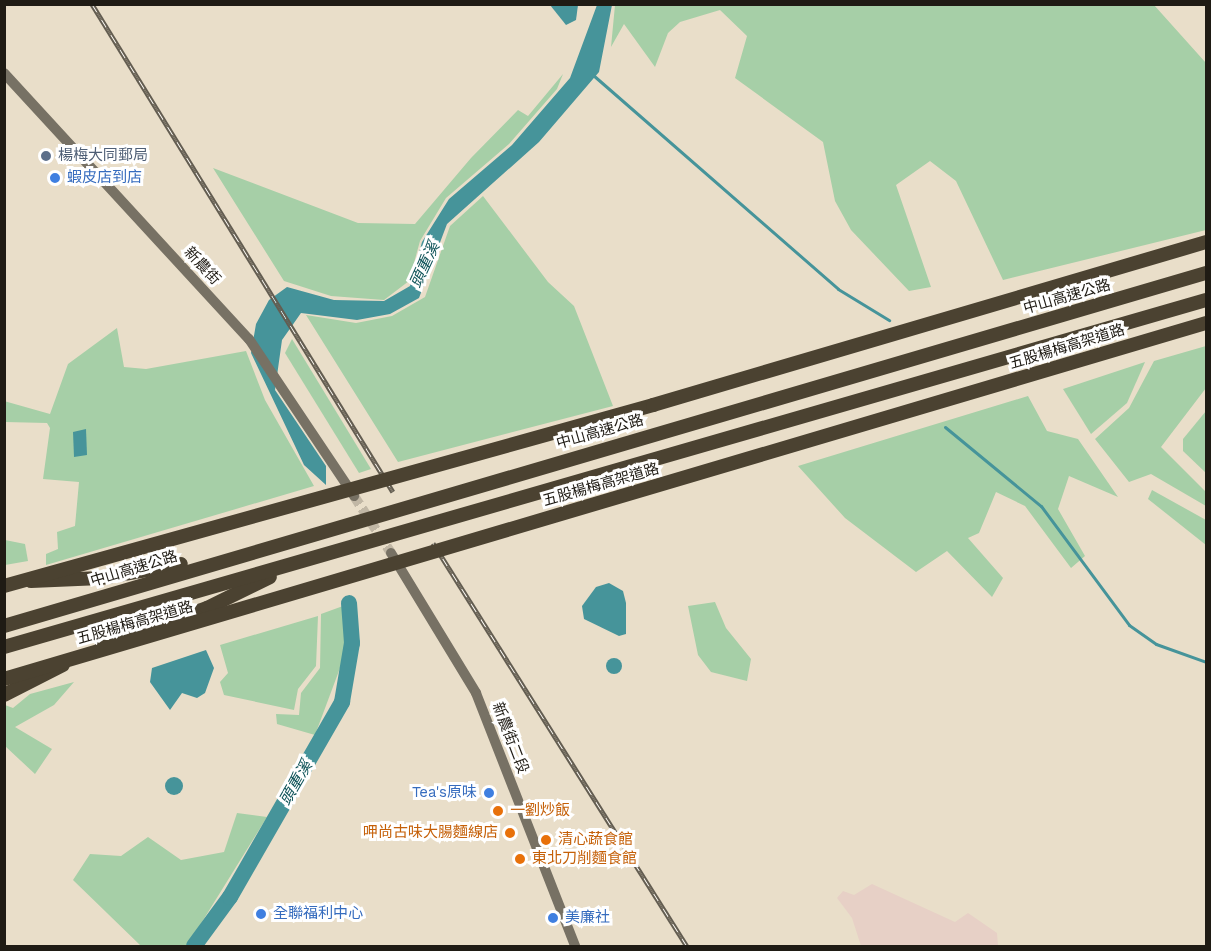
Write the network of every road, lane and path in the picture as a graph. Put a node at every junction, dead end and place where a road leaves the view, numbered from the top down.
1 (4, 73) edge
2 (1206, 242) edge
3 (1206, 273) edge
4 (1206, 300) edge
5 (1206, 323) edge
6 (354, 496) tunnel mouth
7 (242, 553) junction
8 (391, 553) tunnel mouth
9 (301, 561) junction
10 (4, 584) edge
11 (4, 626) edge
12 (4, 647) edge
13 (4, 679) edge
14 (4, 695) edge
15 (575, 946) edge

1 - 6 street, 新農街
2 - 10 highway, bridge
3 - 7 highway, 中山高速公路
4 - 9 highway
5 - 13 highway, 五股楊梅高架道路, bridge
7 - 10 highway
7 - 11 highway, 中山高速公路
8 - 15 street, 新農街二段
9 - 12 highway
9 - 14 highway

